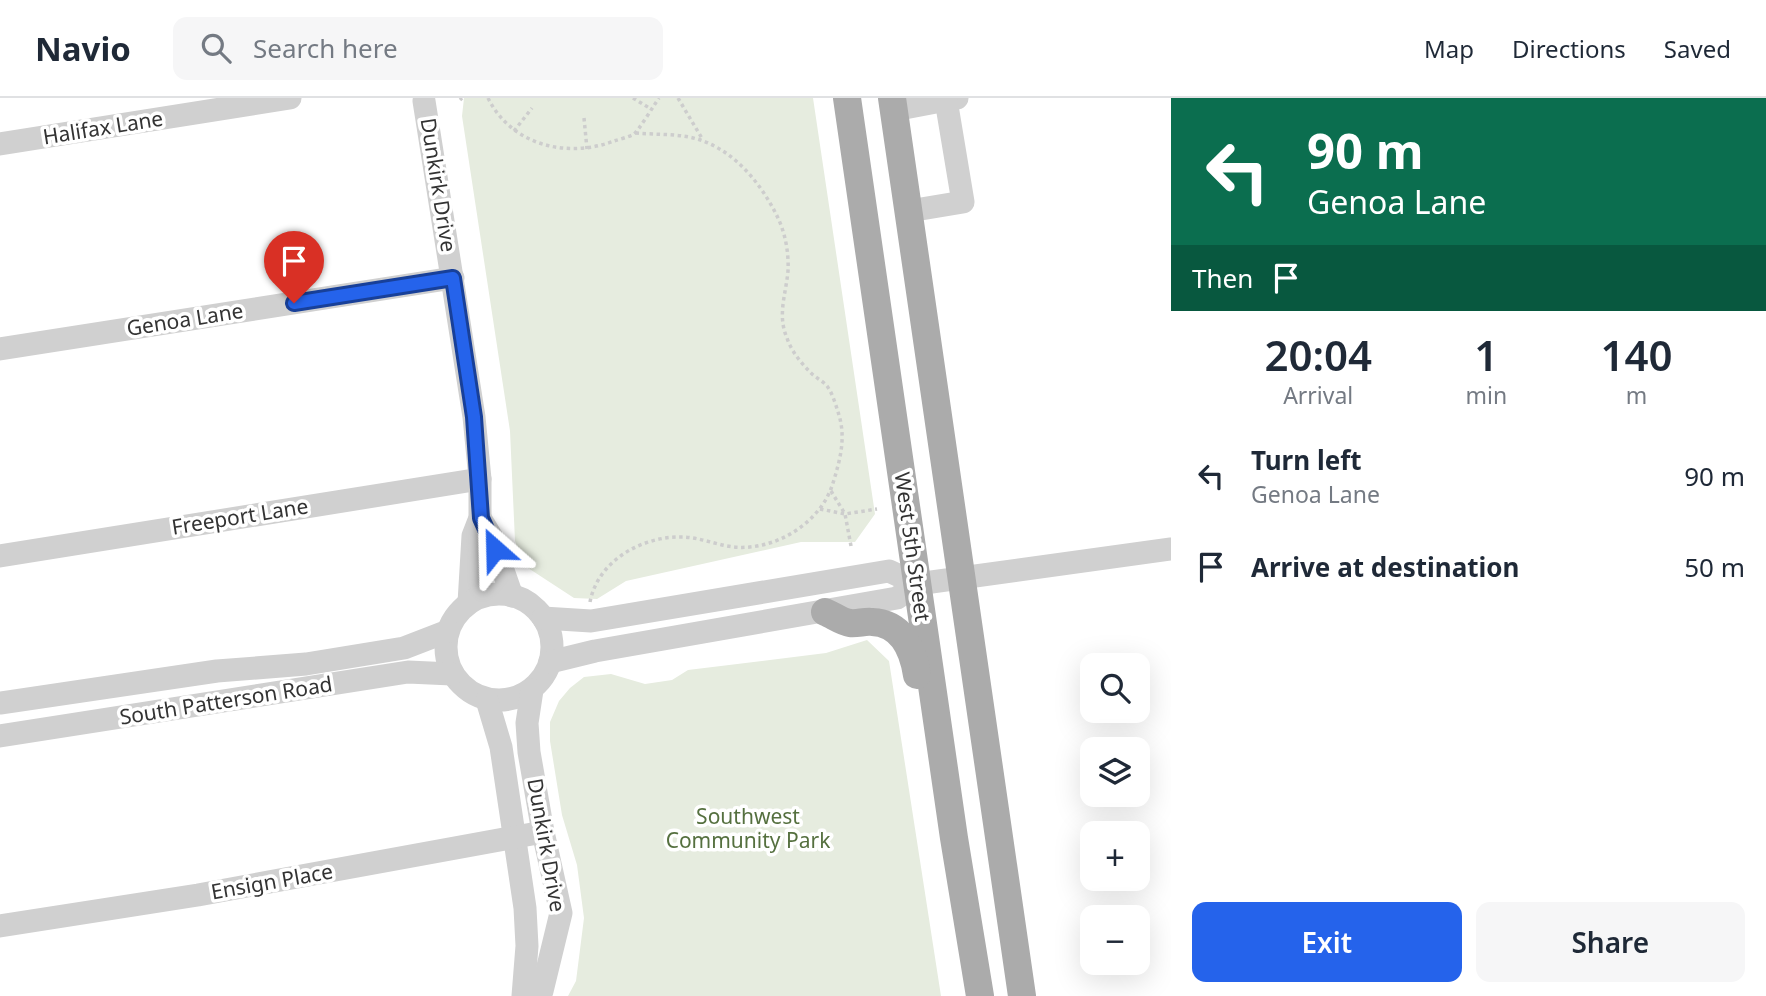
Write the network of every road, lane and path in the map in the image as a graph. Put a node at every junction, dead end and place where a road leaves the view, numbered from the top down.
1 (290, 98) edge
2 (488, 98) edge
3 (633, 98) edge
4 (659, 98) edge
5 (678, 98) edge
6 (847, 98) edge
7 (422, 99) edge
8 (952, 99) edge
9 (893, 104) edge
10 (532, 108) dead end
11 (651, 109) junction
12 (584, 118) dead end
13 (514, 131) junction
14 (635, 133) junction
15 (703, 140) junction
16 (0, 144) edge
17 (587, 149) junction
18 (909, 211) junction
19 (453, 278) junction
20 (0, 349) edge
21 (480, 479) junction
22 (831, 491) junction
23 (820, 509) junction
24 (877, 509) dead end
25 (845, 514) junction
26 (481, 518) junction
27 (851, 546) dead end
28 (1171, 549) edge
29 (0, 556) edge
30 (964, 579) junction
31 (917, 584) junction
32 (512, 596) junction
33 (469, 603) junction
34 (590, 606) dead end
35 (825, 612) junction
36 (543, 618) junction
37 (448, 631) junction
38 (550, 662) junction
39 (453, 674) junction
40 (532, 690) junction
41 (487, 700) junction
42 (0, 703) edge
43 (936, 706) junction
44 (0, 736) edge
45 (543, 832) junction
46 (513, 839) junction
47 (0, 926) edge
48 (523, 996) edge
49 (536, 996) edge
50 (980, 996) edge
51 (1022, 996) edge

1 - 16 street, Halifax Lane
2 - 13 path
3 - 11 path
4 - 11 path
5 - 15 path
6 - 31 main road, West 5th Street
7 - 19 street, Dunkirk Drive
8 - 9 street
8 - 18 street
9 - 18 main road
10 - 13 path
11 - 14 path
12 - 17 path
13 - 17 path
14 - 15 path
14 - 17 path
15 - 22 path
18 - 30 main road
19 - 20 street, Genoa Lane
19 - 21 street, Dunkirk Drive
21 - 26 street, Dunkirk Drive
21 - 29 street, Freeport Lane
22 - 23 path
22 - 25 path
23 - 25 path
23 - 34 path
24 - 25 path
25 - 27 path
26 - 32 street, Dunkirk Drive
26 - 33 street, Dunkirk Drive
28 - 30 street
30 - 31 street
30 - 51 main road
31 - 35 street
31 - 36 street
31 - 43 main road, West 5th Street
32 - 33 street
32 - 36 street
33 - 37 street
35 - 38 street
35 - 43 main road
36 - 38 street
37 - 39 street
37 - 42 street, South Patterson Road
38 - 40 street
39 - 41 street
39 - 44 street, South Patterson Road
40 - 41 street
40 - 45 street, Dunkirk Drive
41 - 46 street, Dunkirk Drive
43 - 50 main road, West 5th Street
45 - 46 street, Ensign Place
45 - 49 street, Dunkirk Drive
46 - 47 street, Ensign Place
46 - 48 street, Dunkirk Drive

